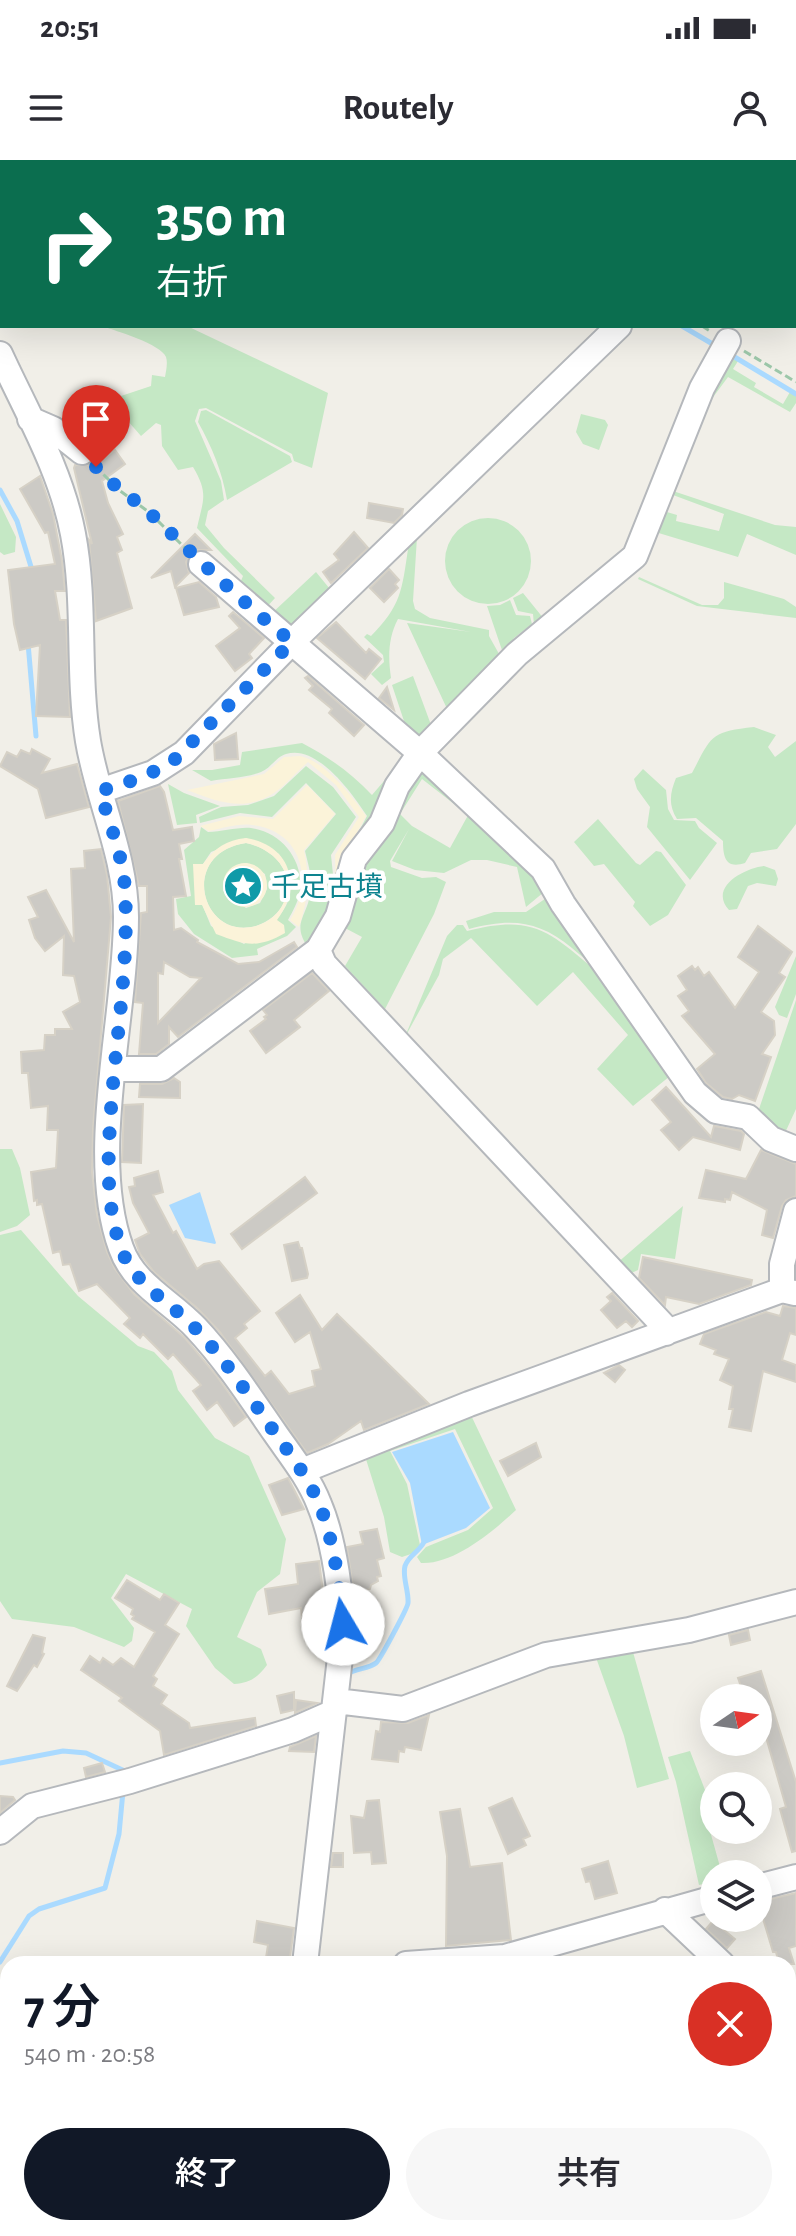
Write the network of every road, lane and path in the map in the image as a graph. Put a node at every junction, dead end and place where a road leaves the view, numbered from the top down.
1 (617, 328) edge
2 (704, 328) edge
3 (725, 346) junction
4 (0, 354) edge
5 (796, 382) edge
6 (30, 419) junction
7 (82, 452) joint
8 (201, 564) joint
9 (292, 642) junction
10 (420, 753) junction
11 (100, 791) junction
12 (318, 950) junction
13 (113, 1069) junction
14 (796, 1149) edge
15 (796, 1211) edge
16 (789, 1292) edge
17 (666, 1333) junction
18 (302, 1471) junction
19 (796, 1602) edge
20 (335, 1706) junction
21 (0, 1832) edge
22 (796, 1877) edge
23 (772, 1883) edge
24 (700, 1901) edge
25 (665, 1910) junction
26 (306, 1956) edge
27 (508, 1956) edge
28 (714, 1956) edge

1 - 9 street
2 - 3 path
3 - 5 path
3 - 10 street
4 - 6 street
6 - 7 street
6 - 11 street
7 - 8 path
8 - 9 street
9 - 10 street
9 - 11 street
10 - 12 street
10 - 14 street
11 - 13 street
12 - 13 street
12 - 17 street
13 - 18 street
15 - 16 street
16 - 17 street
17 - 18 street
18 - 20 street
19 - 20 street
20 - 21 street
20 - 26 street
22 - 23 street
24 - 25 street
25 - 27 street
25 - 28 street

